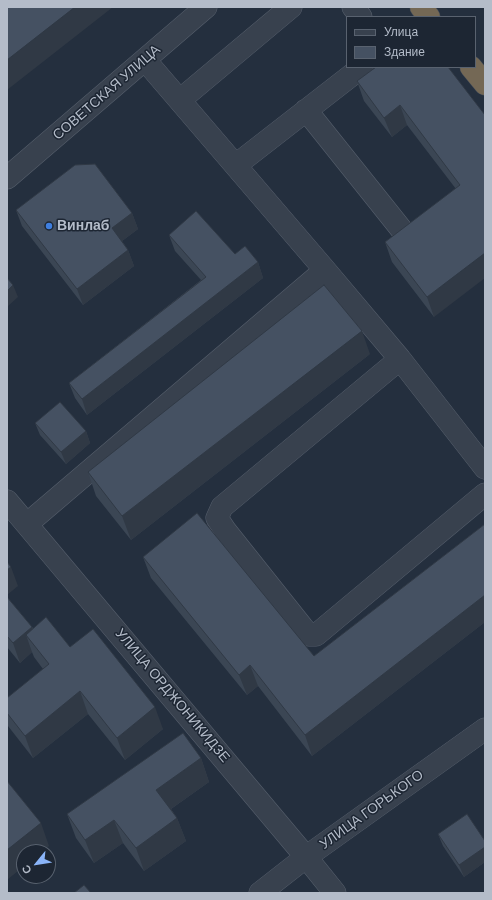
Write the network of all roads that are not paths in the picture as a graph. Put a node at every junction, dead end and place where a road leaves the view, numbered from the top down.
1 (206, 7) edge
2 (291, 7) edge
3 (353, 7) edge
4 (421, 7) edge
5 (360, 16) edge
6 (428, 16) edge
7 (144, 60) junction
8 (361, 68) edge
9 (472, 68) edge
10 (485, 84) edge
11 (180, 100) junction
12 (306, 110) junction
13 (236, 165) junction
14 (7, 178) edge
15 (401, 229) edge
16 (325, 270) junction
17 (400, 359) junction
18 (485, 468) edge
19 (485, 494) edge
20 (7, 501) edge
21 (27, 524) junction
22 (485, 729) edge
23 (306, 857) junction
24 (260, 893) edge
25 (335, 893) edge

1 - 7 street, СОВЕТСКАЯ УЛИЦА
2 - 11 street
3 - 5 street
4 - 6 highway
7 - 11 street
7 - 14 street, СОВЕТСКАЯ УЛИЦА
8 - 12 street
9 - 10 highway
11 - 13 street
12 - 13 street
12 - 15 street
13 - 16 street
16 - 17 street
16 - 21 street
17 - 18 street
17 - 19 street
20 - 21 street, УЛИЦА ОРДЖОНИКИДЗЕ
21 - 23 street, УЛИЦА ОРДЖОНИКИДЗЕ
22 - 23 street, УЛИЦА ГОРЬКОГО
23 - 24 street, УЛИЦА ГОРЬКОГО
23 - 25 street, УЛИЦА ОРДЖОНИКИДЗЕ

